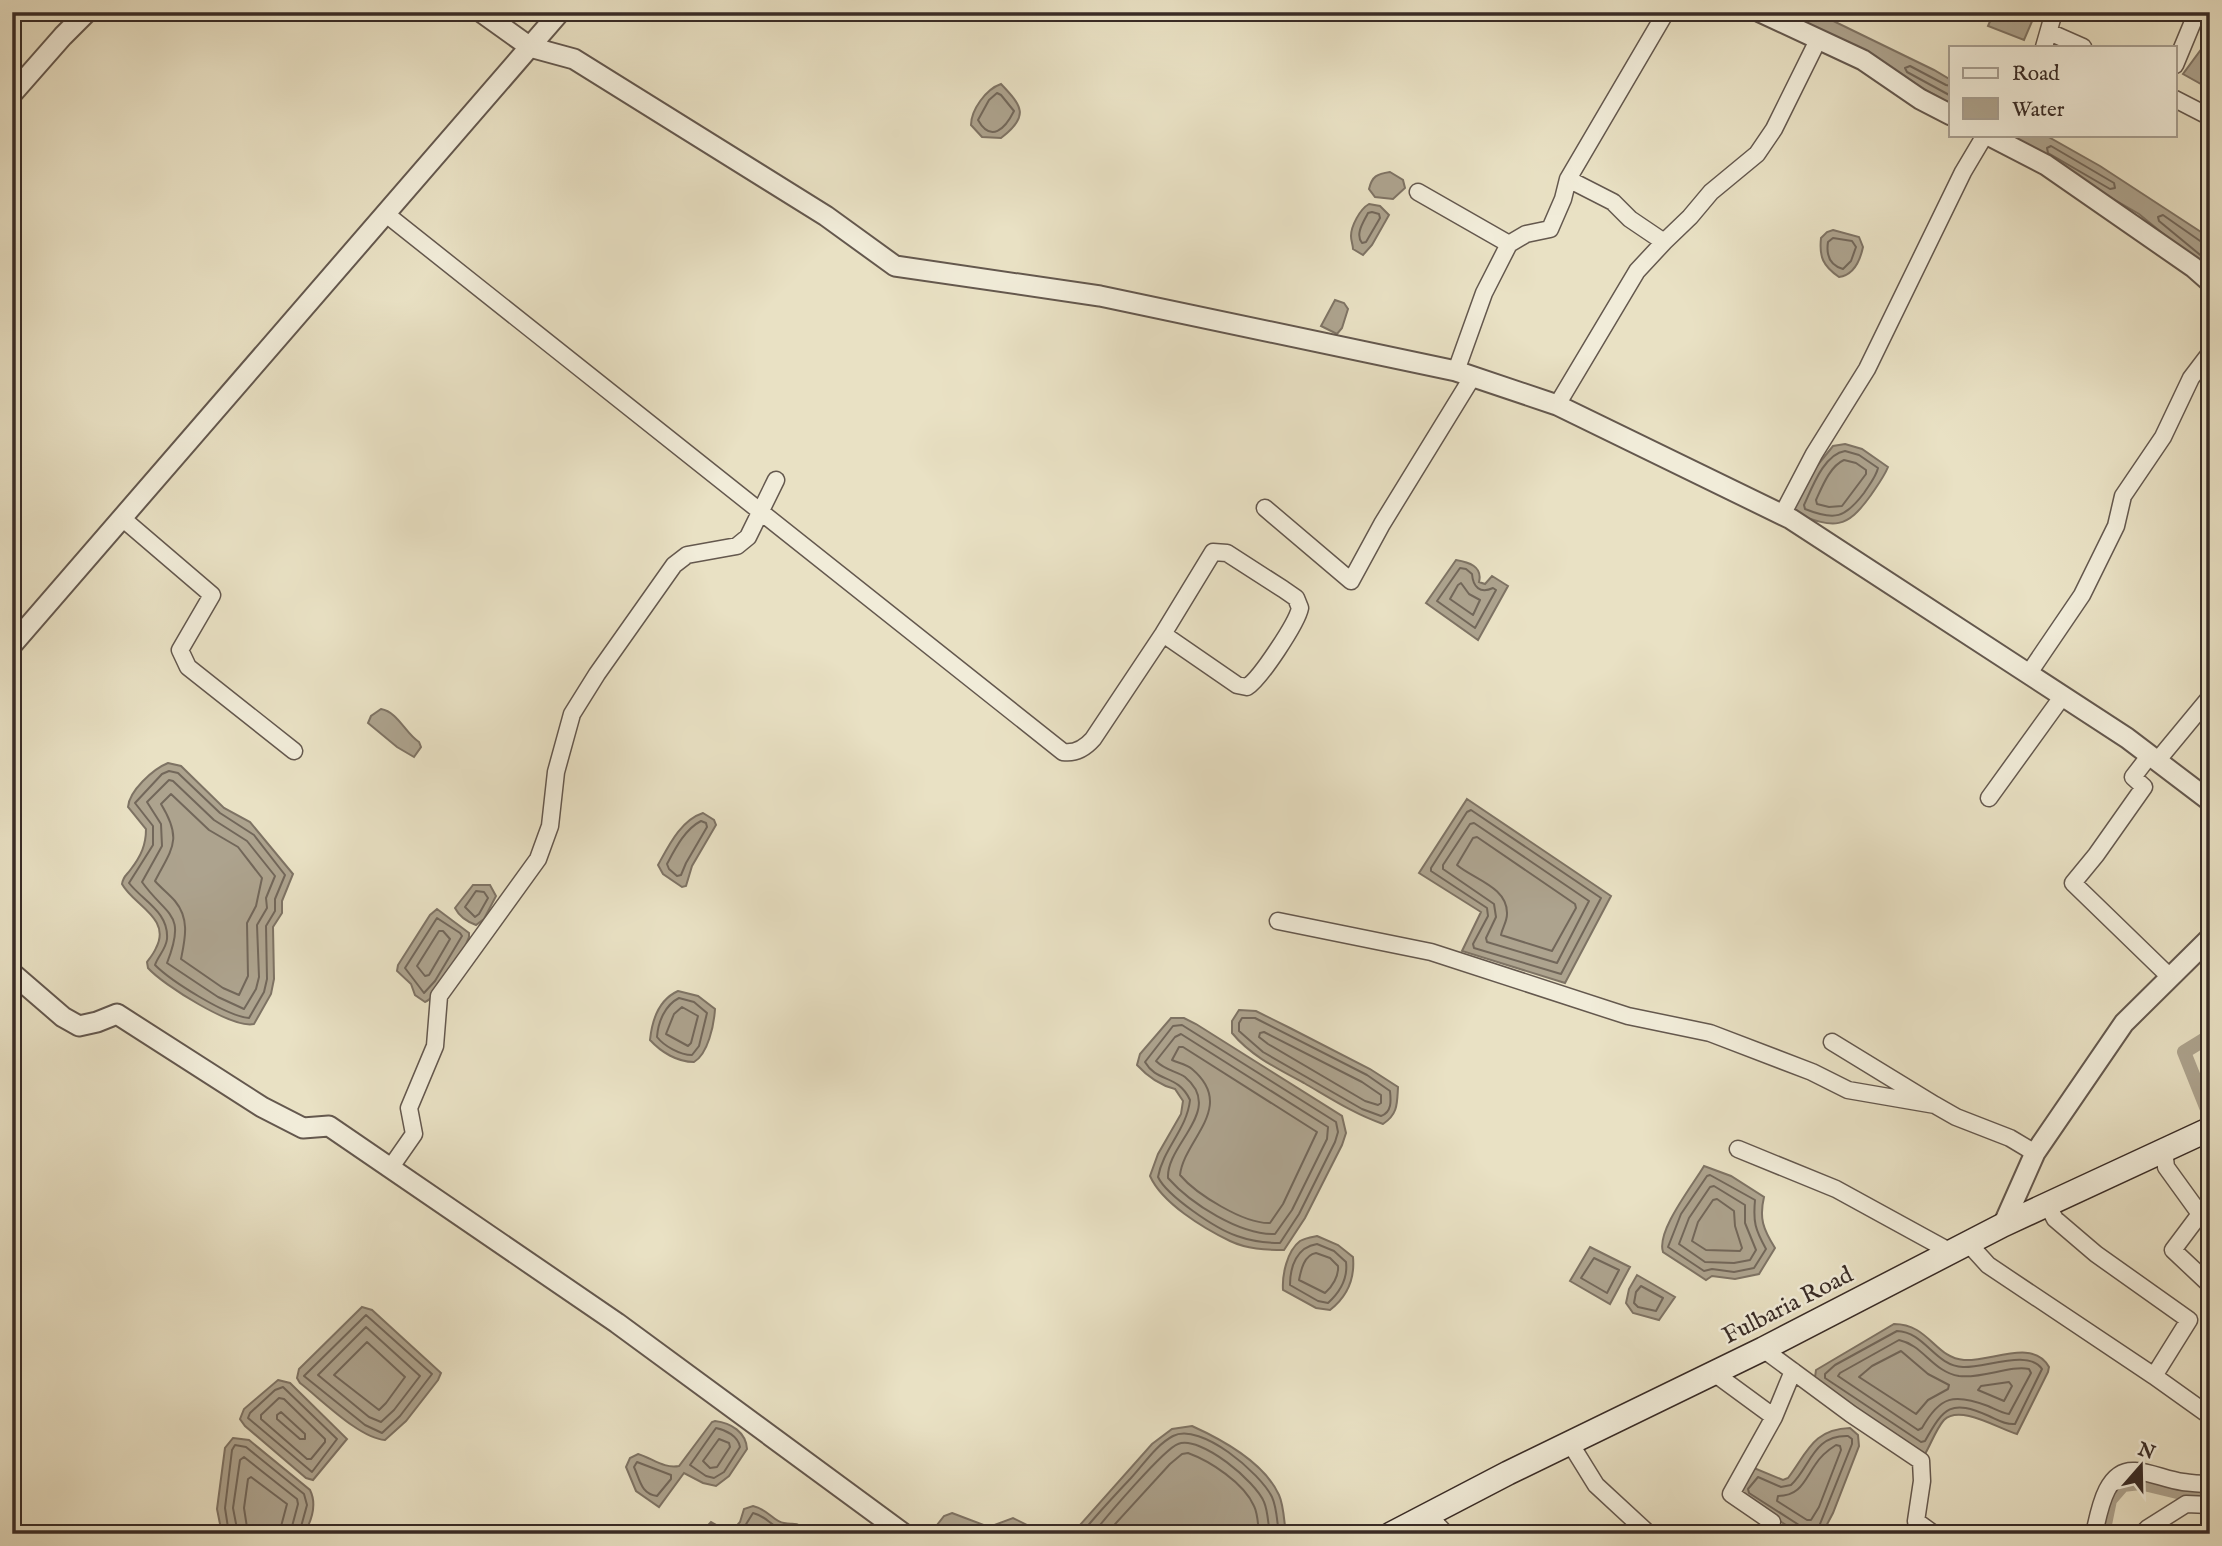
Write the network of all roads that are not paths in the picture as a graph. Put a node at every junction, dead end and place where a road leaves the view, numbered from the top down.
1 (88, 12) edge
2 (481, 12) edge
3 (560, 12) edge
4 (1666, 12) edge
5 (1760, 12) edge
6 (2054, 12) edge
7 (2197, 12) edge
8 (1818, 40) junction
9 (2046, 40) edge
10 (2077, 46) edge
11 (530, 47) junction
12 (2176, 63) edge
13 (12, 94) edge
14 (2176, 100) edge
15 (1949, 114) edge
16 (2210, 117) edge
17 (1986, 136) edge
18 (1989, 136) edge
19 (1568, 179) junction
20 (1418, 192) dead end
21 (386, 214) junction
22 (1664, 242) junction
23 (1510, 244) junction
24 (2210, 282) edge
25 (2210, 353) edge
26 (1464, 373) junction
27 (1557, 405) junction
28 (776, 480) dead end
29 (1265, 508) dead end
30 (762, 513) junction
31 (1782, 515) junction
32 (122, 518) junction
33 (1163, 634) junction
34 (12, 645) edge
35 (2029, 673) junction
36 (2062, 697) junction
37 (2210, 698) edge
38 (293, 751) dead end
39 (2154, 758) junction
40 (1989, 798) dead end
41 (2210, 801) edge
42 (1278, 921) dead end
43 (2210, 938) edge
44 (12, 974) edge
45 (2171, 978) junction
46 (1832, 1042) dead end
47 (1935, 1105) junction
48 (2210, 1129) edge
49 (1738, 1149) dead end
50 (2164, 1150) junction
51 (2035, 1153) junction
52 (391, 1167) junction
53 (2047, 1204) junction
54 (2003, 1225) junction
55 (1960, 1247) junction
56 (2210, 1280) edge
57 (1763, 1349) junction
58 (1794, 1371) junction
59 (1714, 1373) junction
60 (2154, 1376) junction
61 (2210, 1416) edge
62 (1773, 1417) junction
63 (1570, 1443) junction
64 (2210, 1483) edge
65 (2210, 1505) edge
66 (1428, 1515) junction
67 (904, 1534) edge
68 (1391, 1534) edge
69 (1446, 1534) edge
70 (1649, 1534) edge
71 (1765, 1534) edge
72 (1934, 1534) edge
73 (2094, 1534) edge
74 (2142, 1534) edge

1 - 13 street
2 - 11 street
3 - 11 street
4 - 19 street
5 - 8 street
6 - 9 street
7 - 12 street
8 - 15 street
8 - 22 street
9 - 10 street
11 - 21 street
11 - 26 street
14 - 16 street
17 - 31 street
18 - 24 street
19 - 22 street
19 - 23 street
20 - 23 street
21 - 30 street
21 - 32 street
22 - 27 street
23 - 26 street
25 - 35 street
26 - 27 street
26 - 29 street
27 - 31 street
28 - 30 street
30 - 33 street
30 - 52 street
31 - 35 street
32 - 34 street
32 - 38 street
33 - 33 street
35 - 36 street
36 - 39 street
36 - 40 street
37 - 39 street
39 - 41 street
39 - 45 street
42 - 47 street
43 - 45 street
44 - 52 street
45 - 51 street
46 - 47 street
47 - 51 street
48 - 50 main road, Fulbaria Road
49 - 55 street
50 - 53 main road, Fulbaria Road
50 - 56 street
51 - 54 street
52 - 67 street
53 - 54 main road, Fulbaria Road
53 - 60 street
54 - 55 main road, Fulbaria Road
55 - 57 main road, Fulbaria Road
55 - 60 street
57 - 58 street
57 - 59 main road, Fulbaria Road
58 - 62 street
58 - 72 street
59 - 62 street
59 - 63 main road, Fulbaria Road
60 - 61 street
62 - 71 street
63 - 66 main road, Fulbaria Road
63 - 70 street
64 - 73 street
65 - 74 street
66 - 68 main road, Fulbaria Road
66 - 69 street

